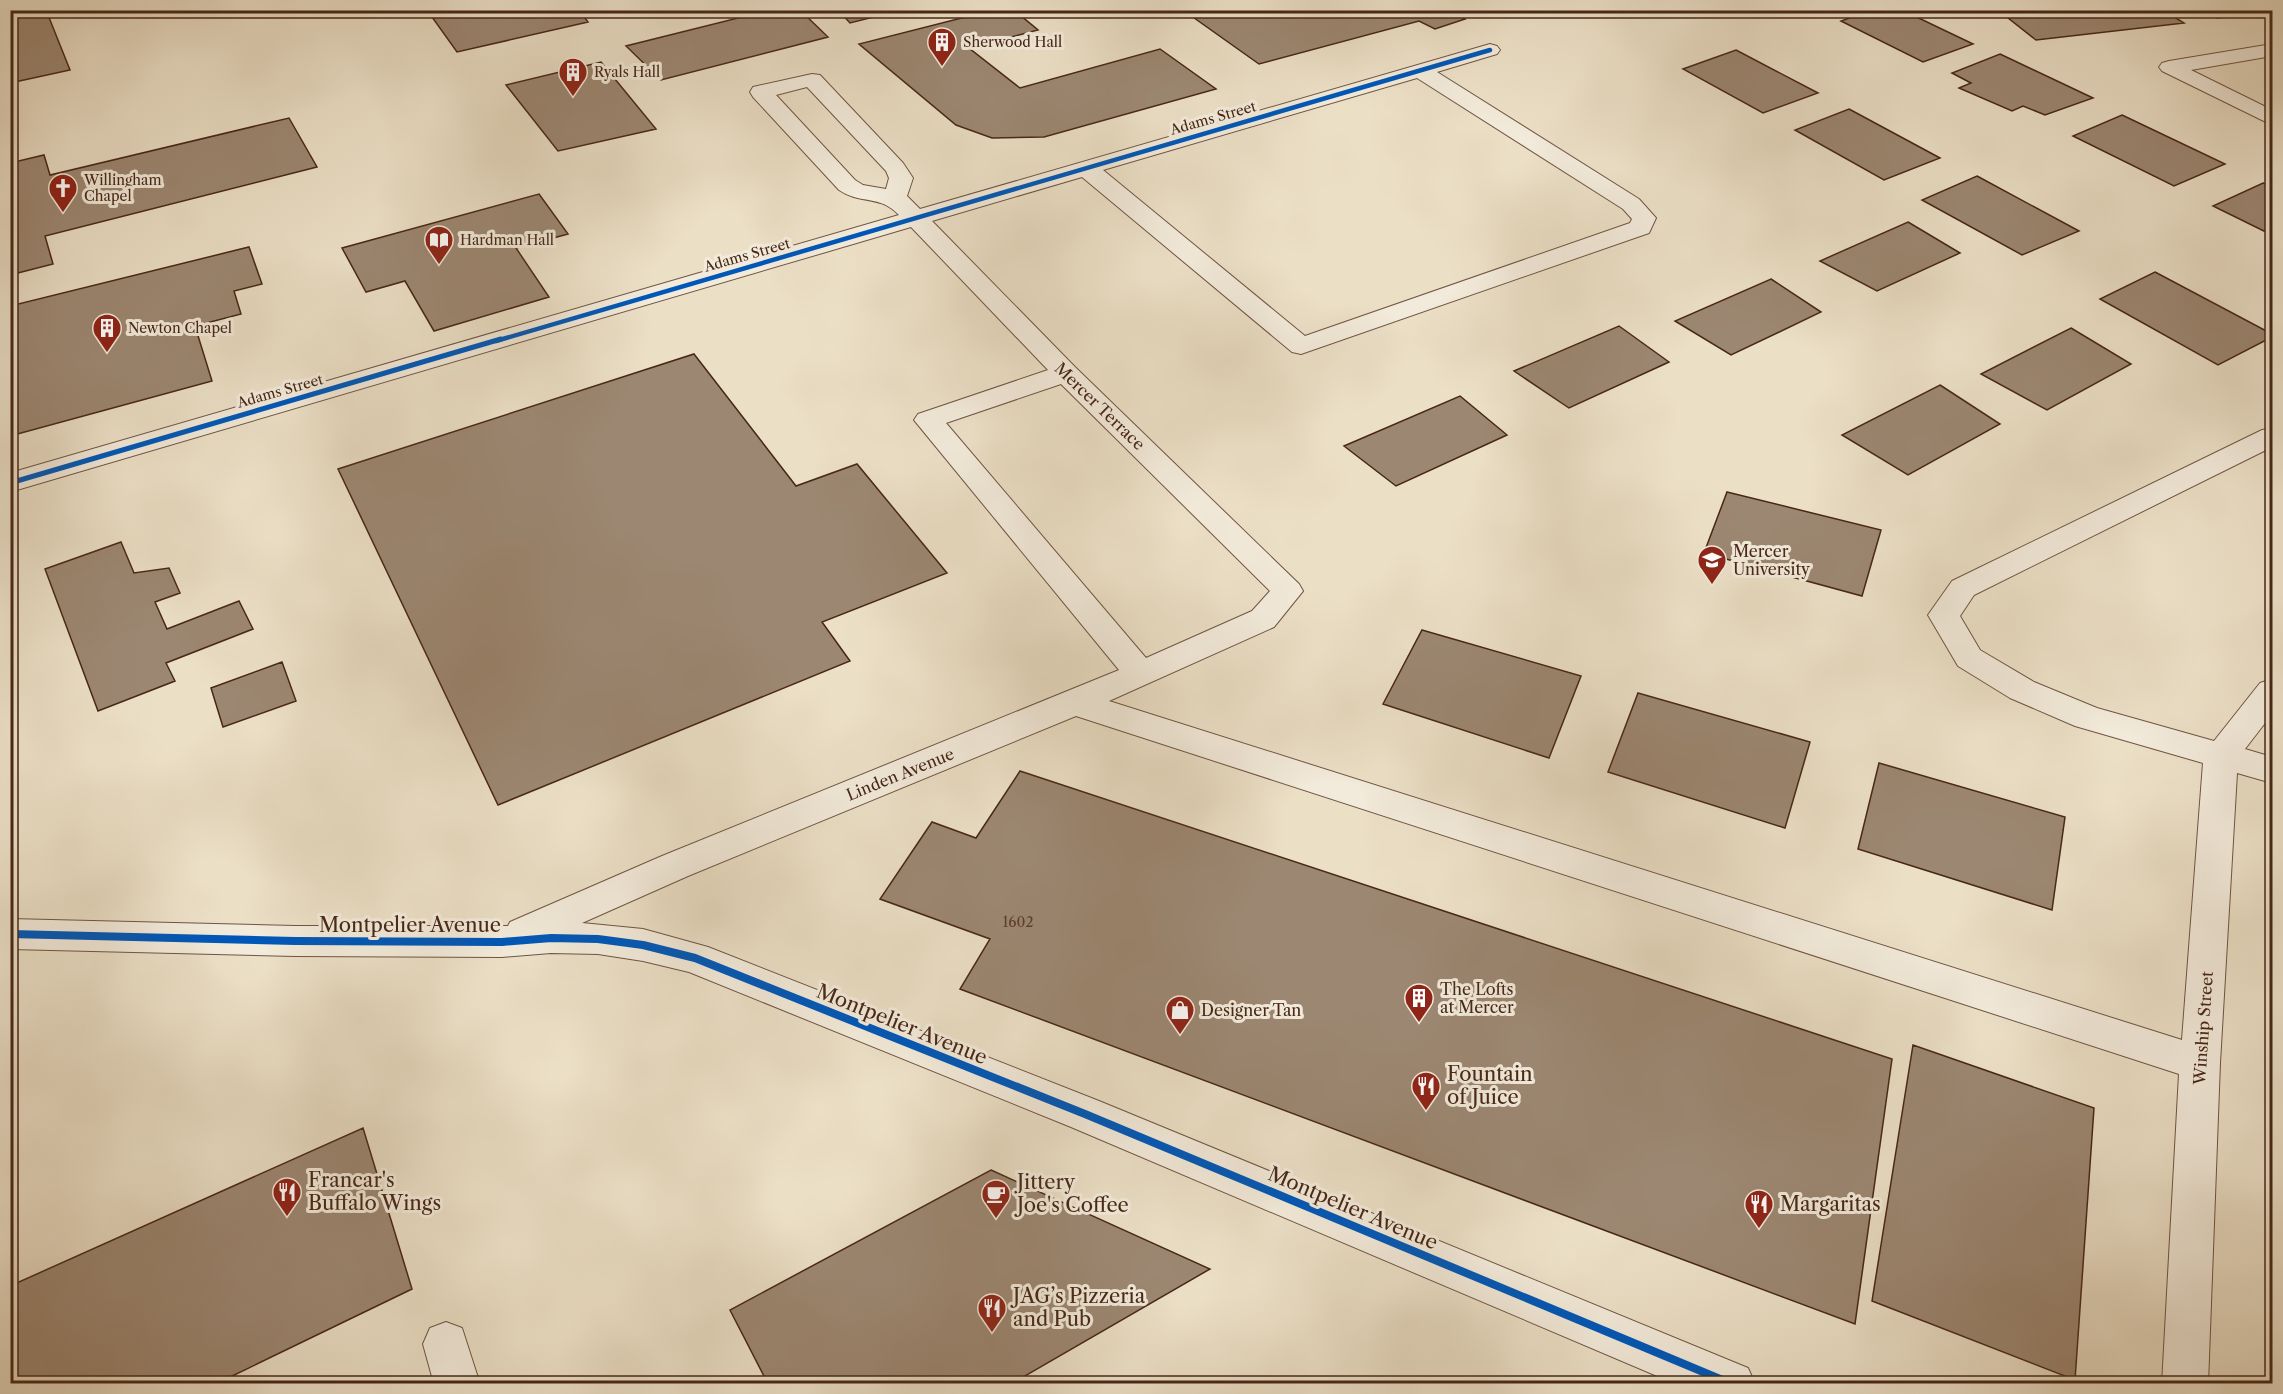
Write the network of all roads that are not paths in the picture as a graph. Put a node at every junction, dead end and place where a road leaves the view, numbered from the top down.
1 (1490, 50) dead end
2 (2272, 50) edge
3 (1419, 70) junction
4 (2272, 118) edge
5 (1086, 168) junction
6 (895, 197) junction
7 (915, 218) junction
8 (1066, 373) junction
9 (2272, 436) edge
10 (10, 483) edge
11 (1288, 591) joint
12 (1142, 674) junction
13 (2272, 691) edge
14 (1075, 703) junction
15 (2221, 756) junction
16 (2272, 770) edge
17 (10, 934) edge
18 (502, 942) junction
19 (2200, 1063) junction
20 (1732, 1383) edge
21 (2185, 1383) edge

1 - 3 street, Adams Street
2 - 4 street
3 - 5 street, Adams Street
3 - 5 street
5 - 7 street, Adams Street
6 - 6 street
6 - 7 street, Mercer Terrace
7 - 8 street, Mercer Terrace
7 - 10 street, Adams Street
8 - 11 street, Mercer Terrace
8 - 12 street
9 - 15 street
11 - 12 street, Linden Avenue
12 - 14 street, Linden Avenue
13 - 15 street
14 - 18 street, Linden Avenue
14 - 19 street
15 - 16 street
15 - 19 street, Winship Street
17 - 18 street, Montpelier Avenue
18 - 20 street, Montpelier Avenue
19 - 21 street, Winship Street

